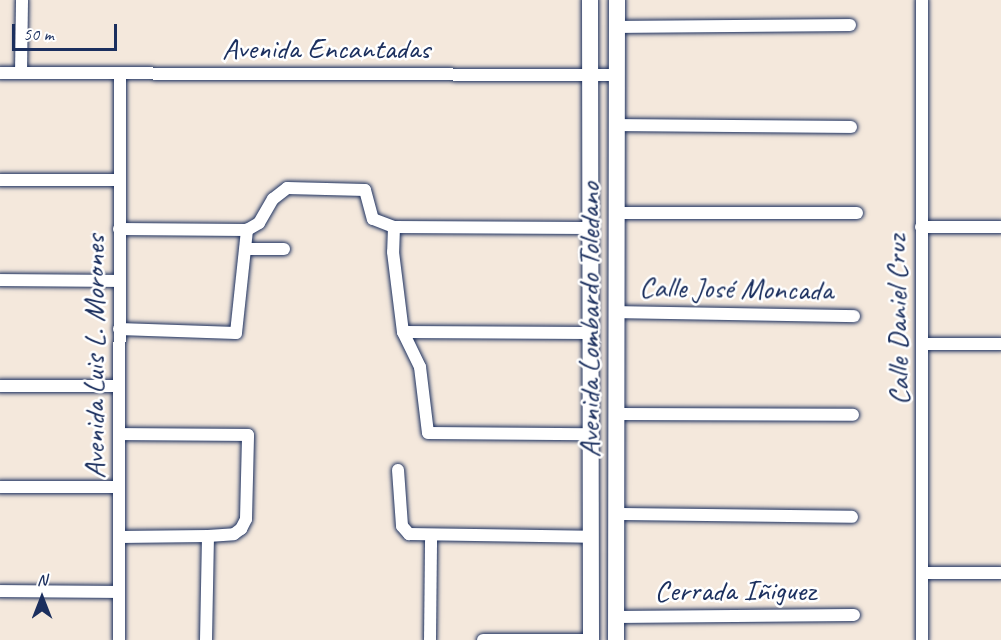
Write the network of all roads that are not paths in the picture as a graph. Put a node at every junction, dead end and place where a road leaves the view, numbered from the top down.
1 (22, 0) edge
2 (590, 0) edge
3 (617, 0) edge
4 (922, 0) edge
5 (850, 25) dead end
6 (617, 27) junction
7 (0, 73) edge
8 (21, 73) junction
9 (120, 74) junction
10 (590, 74) junction
11 (616, 75) junction
12 (616, 125) junction
13 (851, 127) dead end
14 (0, 180) edge
15 (120, 180) junction
16 (616, 213) junction
17 (857, 213) dead end
18 (394, 227) junction
19 (921, 227) junction
20 (1001, 227) edge
21 (589, 228) junction
22 (119, 229) junction
23 (247, 230) junction
24 (246, 249) junction
25 (284, 249) dead end
26 (0, 280) edge
27 (120, 281) junction
28 (617, 312) junction
29 (854, 316) dead end
30 (119, 329) junction
31 (403, 332) junction
32 (589, 333) junction
33 (924, 344) junction
34 (1001, 344) edge
35 (0, 386) edge
36 (119, 386) junction
37 (616, 414) junction
38 (853, 415) dead end
39 (119, 434) junction
40 (590, 434) junction
41 (590, 469) junction
42 (616, 469) junction
43 (398, 470) dead end
44 (0, 487) edge
45 (119, 487) junction
46 (617, 514) junction
47 (852, 516) dead end
48 (208, 536) junction
49 (119, 537) junction
50 (431, 537) junction
51 (590, 537) junction
52 (923, 573) junction
53 (1001, 573) edge
54 (0, 591) edge
55 (118, 592) junction
56 (854, 615) dead end
57 (615, 617) junction
58 (119, 640) edge
59 (206, 640) edge
60 (430, 640) edge
61 (483, 640) edge
62 (591, 640) edge
63 (616, 640) edge
64 (922, 640) edge

1 - 8 street
2 - 10 main road, Avenida Lombardo Toledano
3 - 6 main road, Avenida Lombardo Toledano
4 - 19 street, Calle Daniel Cruz
5 - 6 street
6 - 11 main road, Avenida Lombardo Toledano
7 - 8 street, Avenida Encantadas
8 - 9 street, Avenida Encantadas
9 - 10 street, Avenida Encantadas
9 - 15 street, Avenida Luis L. Morones
10 - 11 street, Avenida Encantadas
10 - 21 main road, Avenida Lombardo Toledano
11 - 12 main road, Avenida Lombardo Toledano
12 - 13 street
12 - 16 main road, Avenida Lombardo Toledano
14 - 15 street
15 - 22 street, Avenida Luis L. Morones
16 - 17 street
16 - 28 main road, Avenida Lombardo Toledano
18 - 21 street
18 - 23 street
18 - 31 street
19 - 20 street
19 - 33 street, Calle Daniel Cruz
21 - 32 main road, Avenida Lombardo Toledano
22 - 23 street
22 - 27 street, Avenida Luis L. Morones
23 - 24 street
24 - 25 street
24 - 30 street
26 - 27 street
27 - 30 street, Avenida Luis L. Morones
28 - 29 street, Calle José Moncada
28 - 37 main road, Avenida Lombardo Toledano
30 - 36 street, Avenida Luis L. Morones
31 - 32 street
31 - 40 street
32 - 40 main road, Avenida Lombardo Toledano
33 - 34 street
33 - 52 street, Calle Daniel Cruz
35 - 36 street
36 - 39 street, Avenida Luis L. Morones
37 - 38 street
37 - 42 main road, Avenida Lombardo Toledano
39 - 45 street, Avenida Luis L. Morones
39 - 48 street
40 - 41 main road, Avenida Lombardo Toledano
41 - 42 main road
41 - 51 main road, Avenida Lombardo Toledano
42 - 46 main road, Avenida Lombardo Toledano
43 - 50 street
44 - 45 street
45 - 49 street, Avenida Luis L. Morones
46 - 47 street
46 - 57 main road, Avenida Lombardo Toledano
48 - 49 street
48 - 59 street
49 - 55 street, Avenida Luis L. Morones
50 - 51 street
50 - 60 street
51 - 62 main road, Avenida Lombardo Toledano
52 - 53 street
52 - 64 street, Calle Daniel Cruz
54 - 55 street
55 - 58 street, Avenida Luis L. Morones
56 - 57 street, Cerrada Iñiguez
57 - 63 main road, Avenida Lombardo Toledano
61 - 62 street

